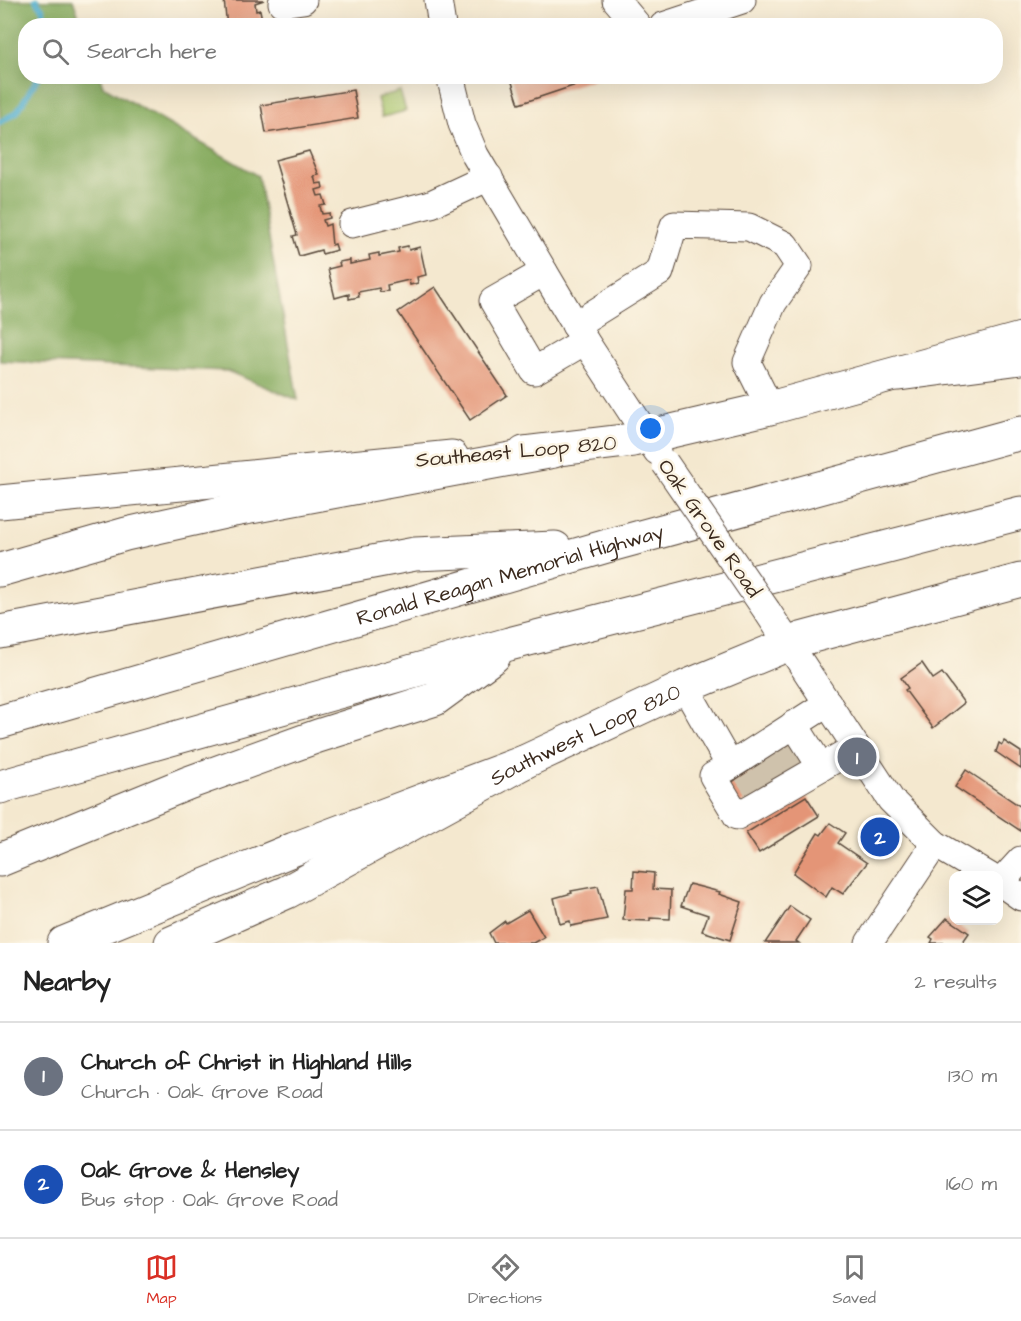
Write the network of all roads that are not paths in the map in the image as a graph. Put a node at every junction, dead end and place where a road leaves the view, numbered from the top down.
1 (438, 0) edge
2 (616, 0) edge
3 (742, 0) edge
4 (441, 18) edge
5 (631, 18) edge
6 (687, 18) edge
7 (452, 84) edge
8 (489, 177) junction
9 (352, 224) dead end
10 (544, 272) junction
11 (580, 333) junction
12 (1021, 339) edge
13 (1021, 358) edge
14 (899, 374) junction
15 (770, 408) junction
16 (1021, 433) edge
17 (657, 450) junction
18 (554, 451) junction
19 (0, 502) edge
20 (1021, 513) edge
21 (607, 546) junction
22 (0, 570) edge
23 (1021, 580) edge
24 (15, 630) edge
25 (509, 644) junction
26 (790, 644) junction
27 (685, 687) junction
28 (828, 703) junction
29 (0, 722) edge
30 (856, 747) junction
31 (524, 762) junction
32 (772, 767) junction
33 (0, 787) edge
34 (935, 844) junction
35 (0, 860) edge
36 (1021, 860) edge
37 (980, 871) edge
38 (1003, 883) edge
39 (64, 943) edge
40 (171, 943) edge
41 (869, 943) edge

1 - 4 street
2 - 5 street
3 - 6 street
7 - 8 street, Oak Grove Road
8 - 9 street
8 - 10 street, Oak Grove Road
10 - 11 street, Oak Grove Road
10 - 11 street
11 - 15 street
11 - 17 street, Oak Grove Road
12 - 14 main road, Southeast Loop 820
13 - 14 main road
14 - 15 main road, Southeast Loop 820
15 - 17 main road, Southeast Loop 820
16 - 21 main road, Ronald Reagan Memorial Highway
17 - 18 main road, Southeast Loop 820
17 - 26 street, Oak Grove Road, bridge
18 - 19 main road, Southeast Loop 820
18 - 22 main road
20 - 25 main road
21 - 24 main road
21 - 29 main road, Ronald Reagan Memorial Highway
23 - 26 main road, Southwest Loop 820
25 - 33 main road
25 - 35 main road
26 - 27 main road, Southwest Loop 820
26 - 28 street, Oak Grove Road
27 - 31 main road, Southwest Loop 820
27 - 32 street
28 - 30 street, Oak Grove Road
28 - 32 street
30 - 32 street
30 - 34 street, Oak Grove Road
31 - 39 main road
31 - 40 main road, Southwest Loop 820
34 - 37 street, Oak Grove Road
34 - 41 street
36 - 38 street

